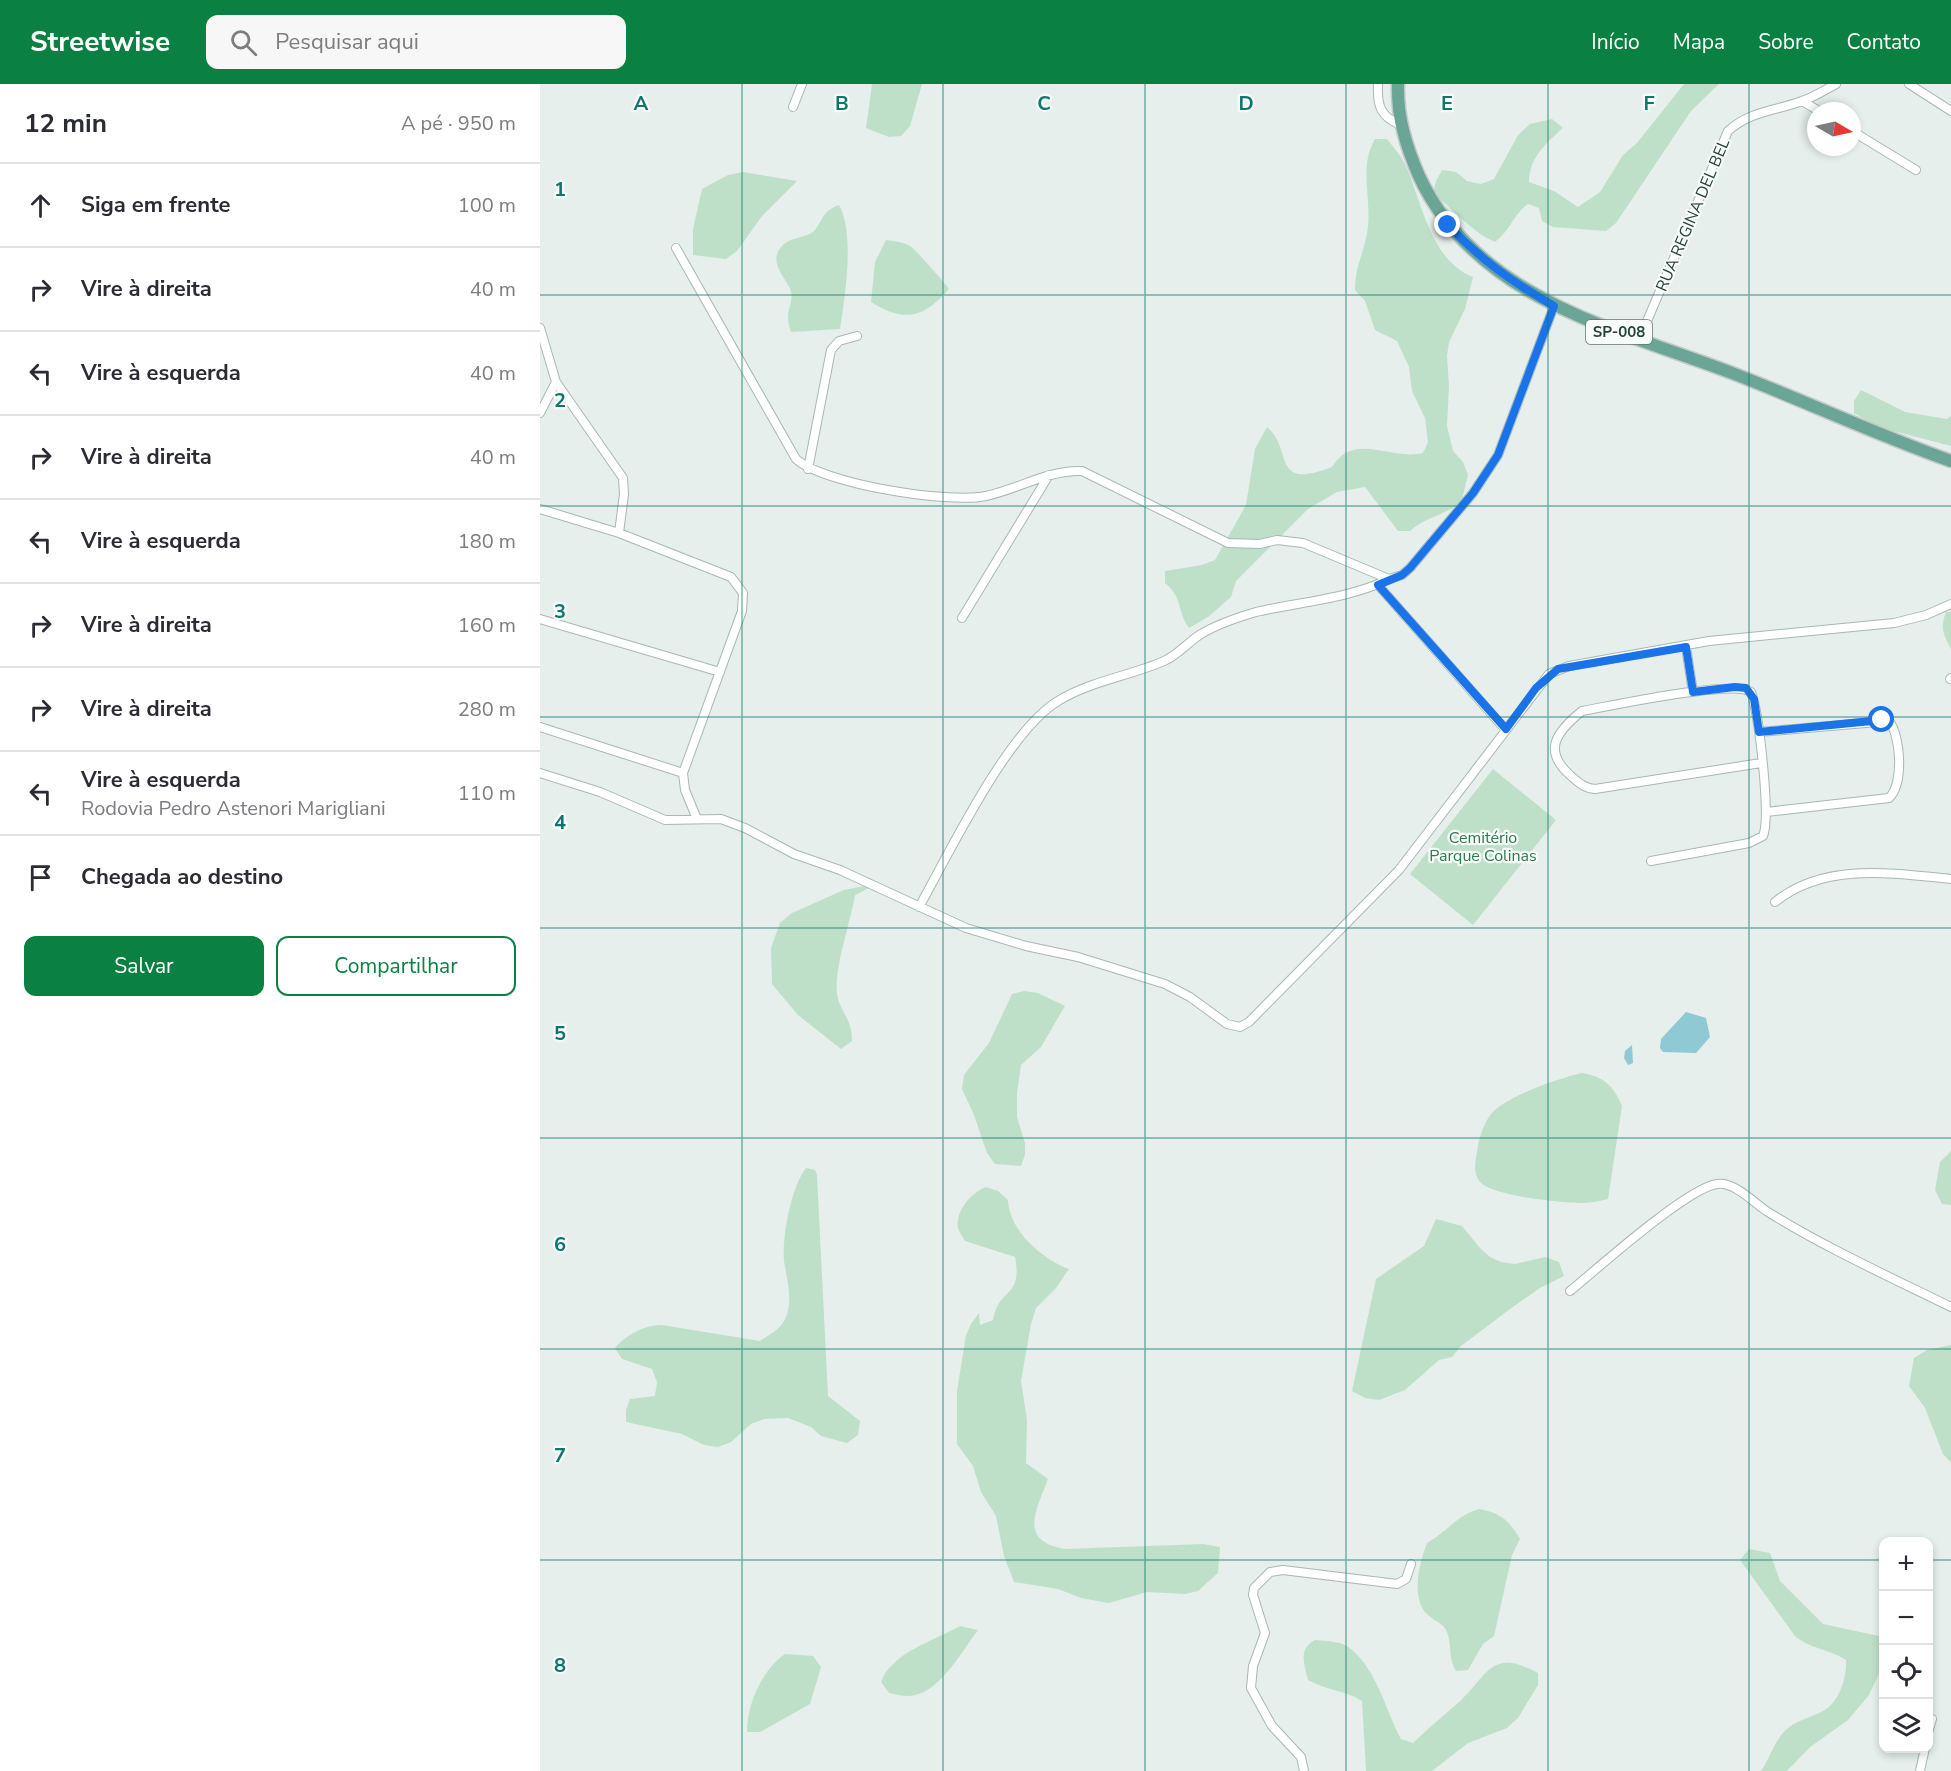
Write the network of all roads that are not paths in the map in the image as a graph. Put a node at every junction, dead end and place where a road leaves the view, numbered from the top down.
1 (801, 84) edge
2 (1378, 84) edge
3 (1398, 84) edge
4 (1836, 84) edge
5 (1909, 84) edge
6 (1802, 101) junction
7 (1807, 104) edge
8 (793, 107) dead end
9 (1951, 111) edge
10 (1401, 125) junction
11 (1861, 136) edge
12 (1916, 170) dead end
13 (676, 248) dead end
14 (1554, 306) junction
15 (540, 328) edge
16 (857, 336) dead end
17 (1640, 340) junction
18 (556, 382) junction
19 (540, 413) edge
20 (1951, 461) edge
21 (808, 470) junction
22 (1049, 475) junction
23 (540, 509) edge
24 (619, 533) junction
25 (1389, 579) junction
26 (1378, 585) junction
27 (1951, 604) edge
28 (962, 618) dead end
29 (540, 620) edge
30 (1686, 647) junction
31 (720, 672) junction
32 (1693, 692) junction
33 (540, 727) edge
34 (1506, 729) junction
35 (1759, 732) junction
36 (1761, 763) junction
37 (540, 773) edge
38 (683, 774) junction
39 (1766, 812) junction
40 (697, 819) junction
41 (1651, 861) dead end
42 (1951, 879) edge
43 (1775, 902) dead end
44 (919, 907) junction
45 (1570, 1292) dead end
46 (1951, 1307) edge
47 (1411, 1564) dead end
48 (1924, 1753) edge
49 (1304, 1771) edge
50 (1920, 1771) edge

1 - 8 street
2 - 10 street
3 - 10 main road, SP-008
4 - 6 street, RUA REGINA DEL BEL
5 - 9 street
6 - 7 street
6 - 17 street, RUA REGINA DEL BEL
10 - 14 main road, SP-008
11 - 12 street
13 - 21 street
14 - 17 main road, SP-008
14 - 25 street
15 - 18 street
16 - 21 street
17 - 20 main road, SP-008
18 - 19 street
18 - 24 street
21 - 22 street
22 - 25 street
22 - 28 street
23 - 24 street
24 - 31 street
25 - 26 street
26 - 34 street
26 - 44 street
27 - 30 street
29 - 31 street
30 - 32 street
30 - 34 street
31 - 38 street
32 - 35 street
32 - 36 street
33 - 38 street
34 - 44 street
35 - 36 street
35 - 39 street
36 - 39 street
37 - 40 street
38 - 40 street
39 - 41 street
40 - 44 street
42 - 43 street
45 - 46 street
47 - 49 street
48 - 50 street

